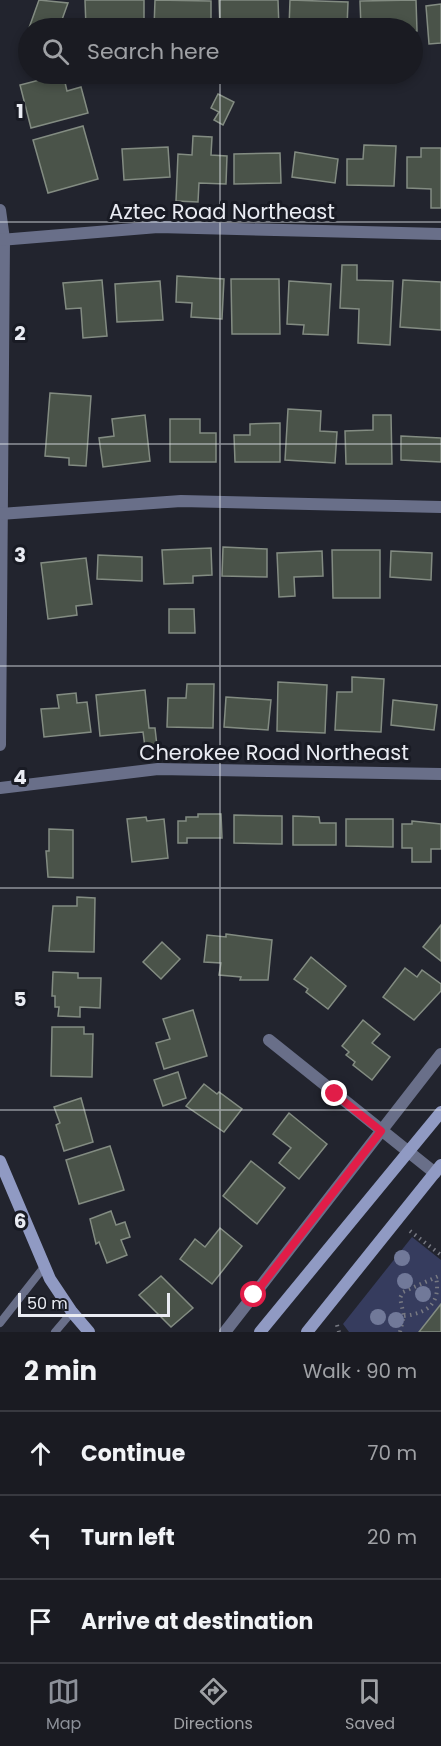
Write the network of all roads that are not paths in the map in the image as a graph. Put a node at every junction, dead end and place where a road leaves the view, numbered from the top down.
1 (0, 210) edge
2 (441, 234) edge
3 (2, 240) edge
4 (441, 507) edge
5 (2, 514) edge
6 (0, 745) edge
7 (441, 774) edge
8 (0, 788) edge
9 (269, 1040) dead end
10 (441, 1054) edge
11 (441, 1112) edge
12 (381, 1131) junction
13 (408, 1153) junction
14 (0, 1161) edge
15 (439, 1171) edge
16 (44, 1267) junction
17 (72, 1312) junction
18 (0, 1323) edge
19 (55, 1332) edge
20 (90, 1332) edge
21 (225, 1332) edge
22 (260, 1332) edge
23 (307, 1332) edge

1 - 3 street
2 - 3 street, Aztec Road Northeast
3 - 5 street
4 - 5 street
5 - 6 street
7 - 8 street, Cherokee Road Northeast
9 - 12 street
10 - 12 street
11 - 13 main road
12 - 13 street
12 - 21 street
13 - 15 street
13 - 22 main road
14 - 16 main road
15 - 23 main road
16 - 17 main road
16 - 18 lane
17 - 19 lane
17 - 20 main road

